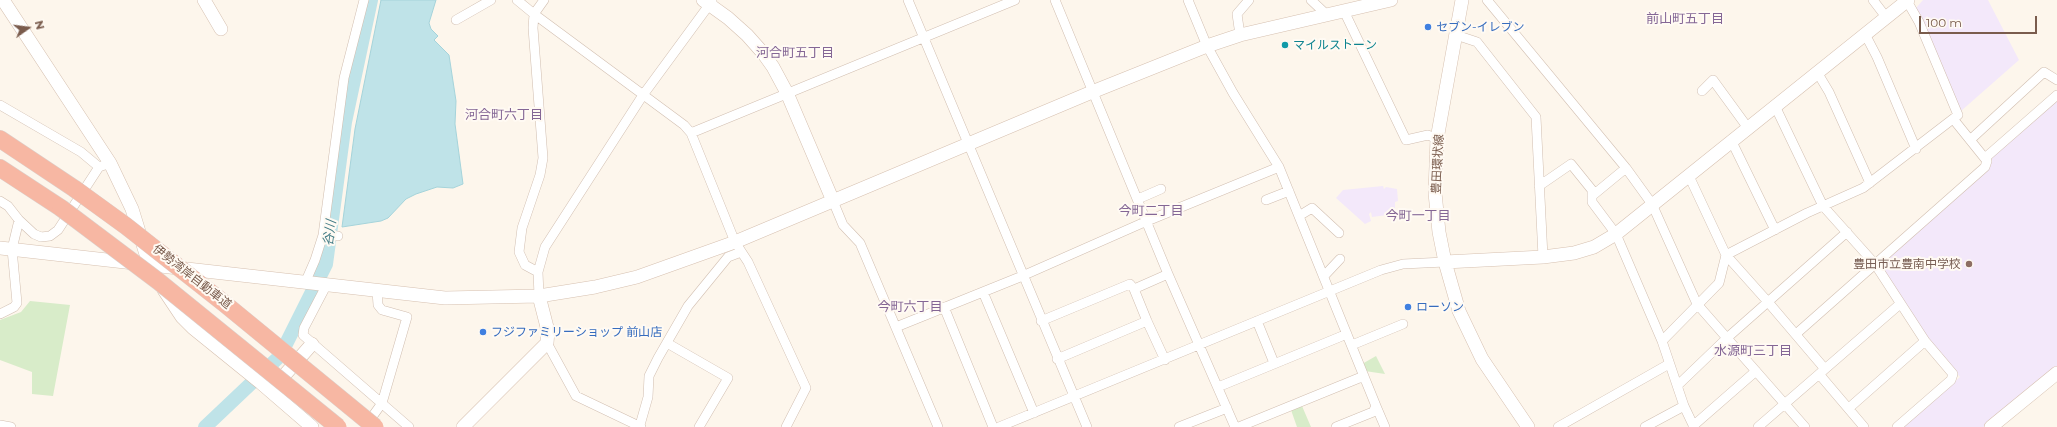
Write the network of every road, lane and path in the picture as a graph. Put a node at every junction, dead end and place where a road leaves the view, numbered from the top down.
1 (3, 0) edge
2 (204, 0) edge
3 (364, 0) edge
4 (491, 0) edge
5 (517, 0) edge
6 (544, 0) edge
7 (908, 0) edge
8 (1015, 0) edge
9 (1055, 0) edge
10 (1188, 0) edge
11 (1249, 0) edge
12 (1311, 0) edge
13 (1391, 0) edge
14 (1462, 0) edge
15 (1487, 0) edge
16 (1873, 0) edge
17 (1907, 1) edge
18 (708, 2) edge
19 (1344, 11) junction
20 (534, 14) junction
21 (1327, 15) junction
22 (1886, 17) junction
23 (456, 20) dead end
24 (221, 29) dead end
25 (1456, 34) junction
26 (1865, 34) junction
27 (1240, 36) junction
28 (924, 38) junction
29 (1207, 46) junction
30 (1817, 72) junction
31 (2057, 80) edge
32 (1702, 91) dead end
33 (1092, 92) junction
34 (643, 94) junction
35 (787, 94) junction
36 (2057, 95) edge
37 (0, 105) edge
38 (1775, 106) junction
39 (1954, 120) junction
40 (1748, 128) junction
41 (691, 133) junction
42 (0, 138) edge
43 (1437, 139) junction
44 (1970, 140) junction
45 (1732, 142) junction
46 (968, 144) junction
47 (1916, 149) junction
48 (1985, 158) junction
49 (104, 165) junction
50 (0, 168) edge
51 (1279, 168) junction
52 (1626, 168) junction
53 (0, 175) edge
54 (1689, 176) junction
55 (1870, 183) junction
56 (1539, 186) junction
57 (1160, 189) dead end
58 (1289, 191) junction
59 (1592, 196) junction
60 (1138, 199) junction
61 (1266, 200) dead end
62 (0, 201) edge
63 (833, 201) junction
64 (1652, 204) junction
65 (1823, 206) junction
66 (60, 208) junction
67 (1299, 216) junction
68 (19, 220) junction
69 (1147, 221) junction
70 (1775, 230) junction
71 (1847, 232) junction
72 (1339, 233) dead end
73 (1616, 234) junction
74 (324, 235) junction
75 (338, 236) dead end
76 (738, 247) junction
77 (6, 248) edge
78 (1726, 255) junction
79 (1543, 256) junction
80 (1340, 259) dead end
81 (1445, 262) junction
82 (148, 264) junction
83 (1875, 264) junction
84 (538, 272) junction
85 (1168, 274) junction
86 (1022, 275) junction
87 (1324, 276) junction
88 (305, 283) junction
89 (326, 286) junction
90 (1134, 289) junction
91 (377, 291) junction
92 (1329, 291) junction
93 (983, 292) junction
94 (539, 296) junction
95 (1768, 302) junction
96 (1697, 304) junction
97 (1900, 304) junction
98 (944, 308) junction
99 (0, 314) edge
100 (1041, 321) junction
101 (1147, 321) junction
102 (1257, 321) junction
103 (1403, 324) dead end
104 (896, 327) junction
105 (1347, 334) junction
106 (1796, 334) junction
107 (1727, 338) junction
108 (1662, 341) junction
109 (1925, 341) junction
110 (547, 343) junction
111 (667, 343) junction
112 (312, 344) junction
113 (1352, 345) junction
114 (1199, 346) junction
115 (1057, 359) junction
116 (1165, 360) junction
117 (1274, 363) junction
118 (1669, 364) junction
119 (1756, 371) junction
120 (1822, 372) junction
121 (2057, 373) edge
122 (1364, 376) junction
123 (1678, 385) junction
124 (266, 387) junction
125 (1218, 387) junction
126 (1074, 398) junction
127 (382, 403) junction
128 (1786, 403) junction
129 (1376, 406) junction
130 (1684, 406) junction
131 (1227, 408) junction
132 (1849, 408) junction
133 (1034, 413) junction
134 (0, 425) edge
135 (640, 426) edge
136 (1342, 426) edge
137 (1648, 426) edge
138 (1996, 426) edge
139 (12, 427) edge
140 (312, 427) edge
141 (338, 427) edge
142 (366, 427) edge
143 (375, 427) edge
144 (409, 427) edge
145 (463, 427) edge
146 (699, 427) edge
147 (786, 427) edge
148 (938, 427) edge
149 (993, 427) edge
150 (999, 427) edge
151 (1087, 427) edge
152 (1179, 427) edge
153 (1235, 427) edge
154 (1239, 427) edge
155 (1385, 427) edge
156 (1528, 427) edge
157 (1558, 427) edge
158 (1694, 427) edge
159 (1758, 427) edge
160 (1805, 427) edge
161 (1864, 427) edge
162 (1897, 427) edge

1 - 49 street
2 - 24 street
3 - 74 street
4 - 23 street
5 - 20 street
6 - 20 street
7 - 28 street
8 - 28 street
9 - 33 street
10 - 29 street
11 - 27 street
12 - 21 street
13 - 19 street
14 - 25 street, 豊田環状線
15 - 52 street
16 - 22 street
17 - 22 street
17 - 39 street
18 - 34 street
18 - 35 street
19 - 21 street
19 - 43 street
20 - 34 street
20 - 84 street
21 - 27 street
22 - 26 street
25 - 43 street, 豊田環状線
25 - 56 street
26 - 30 street
26 - 47 street
27 - 29 street
28 - 35 street
28 - 46 street
29 - 33 street
29 - 51 street
30 - 38 street
30 - 55 street
31 - 44 street
32 - 40 street
33 - 46 street
33 - 60 street
34 - 41 street
34 - 84 street
35 - 41 street
35 - 63 street
36 - 48 street
37 - 49 street
38 - 40 street
38 - 65 street
39 - 44 street
39 - 47 street
40 - 45 street
41 - 76 street
42 - 143 highway, 伊勢湾岸自動車道, bridge
43 - 81 street, 豊田環状線
44 - 48 street
45 - 54 street
45 - 70 street
46 - 63 street
46 - 86 street
47 - 55 street
48 - 83 street
49 - 68 street
49 - 82 street
50 - 66 highway, 伊勢湾岸自動車道
51 - 58 street
51 - 69 street
52 - 59 street
52 - 64 street
53 - 66 highway
54 - 64 street
54 - 78 street
55 - 65 street
56 - 59 street
56 - 79 street
57 - 60 street
58 - 61 street
58 - 67 street
59 - 73 street
60 - 69 street
62 - 68 street
63 - 76 street
63 - 104 street
64 - 73 street
64 - 96 street
65 - 70 street
65 - 71 street
66 - 141 highway, 伊勢湾岸自動車道, bridge
67 - 72 street
67 - 87 street
68 - 77 street
69 - 85 street
69 - 86 street
70 - 78 street
71 - 83 street
71 - 95 street
73 - 79 street
73 - 108 street
74 - 75 street
74 - 88 street
76 - 94 street
76 - 111 street
76 - 147 street
77 - 82 street
77 - 99 street
78 - 95 street
78 - 96 street
79 - 81 street
80 - 87 street
81 - 92 street
81 - 156 street, 豊田環状線
82 - 88 street
82 - 124 street
83 - 97 street
83 - 106 street
84 - 94 street
85 - 90 street
85 - 114 street
86 - 93 street
86 - 100 street
87 - 92 street
88 - 89 street
89 - 91 street
89 - 112 street
90 - 100 street
90 - 101 street
91 - 94 street
91 - 127 street
92 - 102 street
92 - 105 street
93 - 98 street
93 - 133 street
94 - 110 street
95 - 106 street
95 - 107 street
96 - 107 street
96 - 108 street
97 - 109 street
97 - 120 street
98 - 104 street
98 - 149 street
100 - 115 street
101 - 115 street
101 - 116 street
102 - 114 street
102 - 117 street
103 - 113 street
104 - 148 street
105 - 113 street
105 - 117 street
106 - 120 street
107 - 119 street
107 - 123 street
108 - 118 street
109 - 132 street
109 - 162 street
110 - 135 street
110 - 145 street
111 - 135 street
111 - 146 street
112 - 124 street
112 - 127 street
113 - 122 street
114 - 116 street
114 - 125 street
115 - 126 street
116 - 126 street
117 - 125 street
118 - 123 street
118 - 157 street
119 - 128 street
119 - 158 street
120 - 128 street
120 - 132 street
121 - 138 street
122 - 129 street
122 - 154 street
123 - 130 street
124 - 140 street
125 - 131 street
126 - 133 street
126 - 151 street
127 - 142 street
127 - 144 street
128 - 159 street
128 - 160 street
129 - 136 street
129 - 155 street
130 - 137 street
130 - 158 street
131 - 152 street
131 - 153 street
132 - 161 street
133 - 150 street
134 - 139 street

